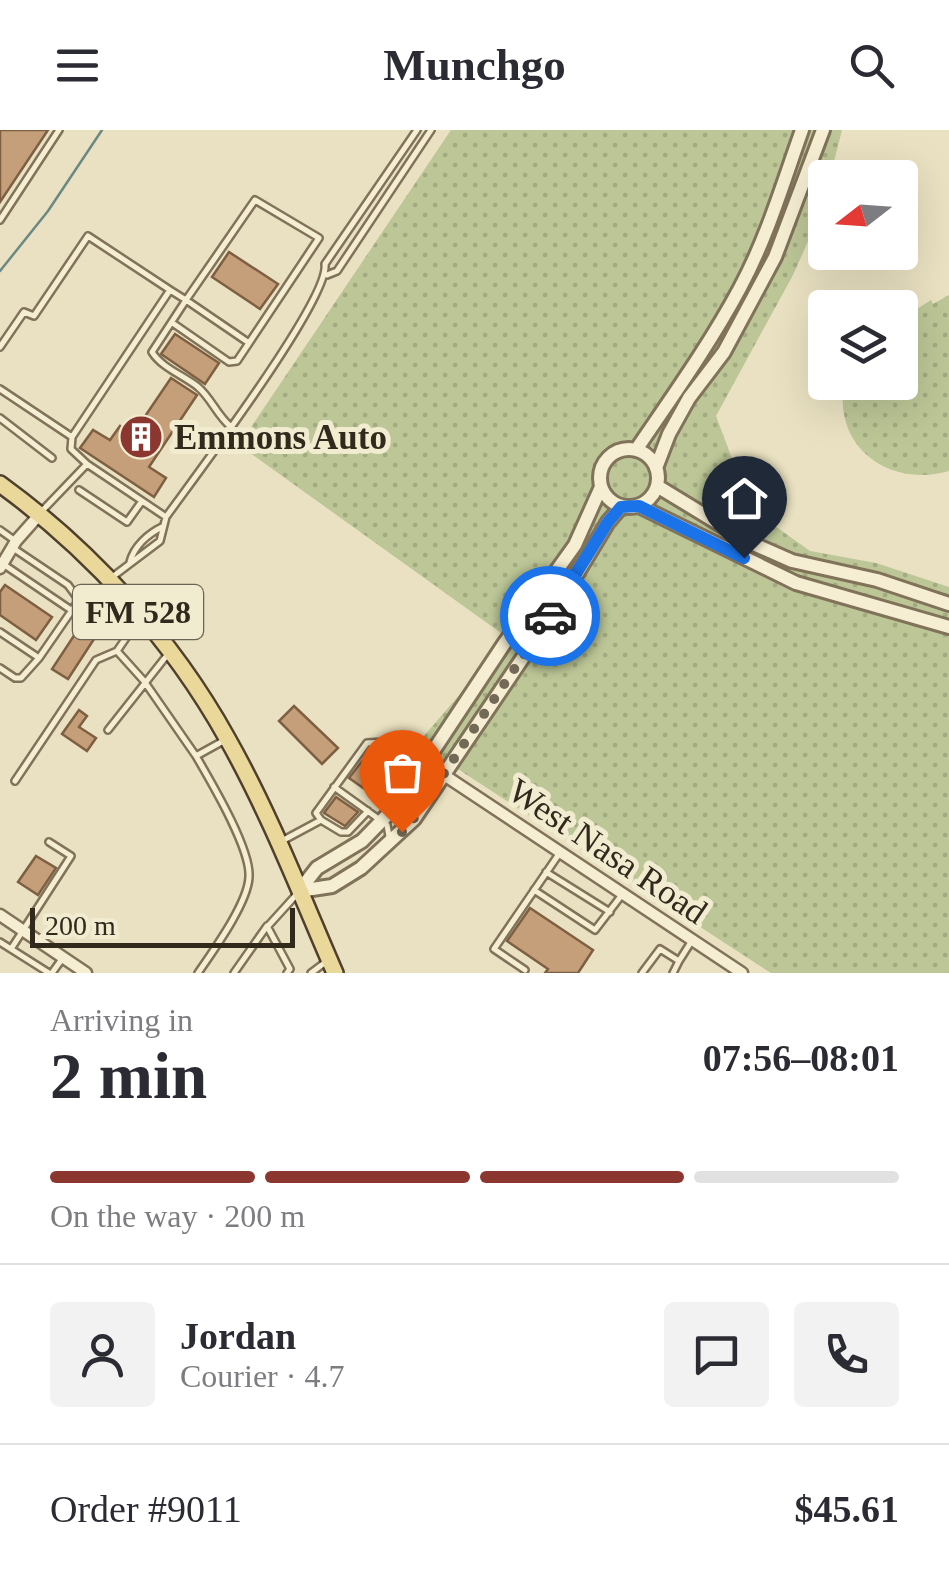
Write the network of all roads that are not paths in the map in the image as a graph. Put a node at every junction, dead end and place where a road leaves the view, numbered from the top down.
1 (60, 130) edge
2 (431, 130) edge
3 (802, 130) edge
4 (822, 130) edge
5 (413, 131) edge
6 (424, 140) junction
7 (0, 220) edge
8 (327, 275) junction
9 (170, 290) junction
10 (186, 300) junction
11 (172, 323) junction
12 (249, 343) junction
13 (0, 347) edge
14 (0, 389) edge
15 (0, 418) edge
16 (230, 426) junction
17 (72, 437) junction
18 (636, 450) junction
19 (52, 458) dead end
20 (86, 464) junction
21 (656, 468) junction
22 (0, 484) edge
23 (601, 486) junction
24 (657, 486) junction
25 (79, 490) dead end
26 (142, 501) junction
27 (639, 506) junction
28 (621, 507) junction
29 (40, 514) junction
30 (166, 517) junction
31 (162, 527) junction
32 (0, 530) edge
33 (7, 555) edge
34 (130, 562) junction
35 (109, 580) junction
36 (949, 604) edge
37 (74, 608) junction
38 (141, 617) junction
39 (102, 624) dead end
40 (949, 628) edge
41 (0, 632) edge
42 (117, 651) junction
43 (170, 652) junction
44 (39, 658) junction
45 (0, 668) edge
46 (144, 680) junction
47 (108, 730) dead end
48 (228, 738) junction
49 (196, 756) junction
50 (424, 765) junction
51 (444, 774) junction
52 (15, 781) dead end
53 (334, 787) junction
54 (368, 811) junction
55 (322, 820) junction
56 (382, 822) junction
57 (49, 842) dead end
58 (277, 843) junction
59 (388, 846) junction
60 (560, 852) junction
61 (546, 872) junction
62 (534, 890) junction
63 (299, 892) junction
64 (622, 893) junction
65 (610, 912) junction
66 (0, 914) edge
67 (268, 926) junction
68 (24, 930) junction
69 (692, 940) junction
70 (0, 942) edge
71 (11, 948) junction
72 (63, 957) junction
73 (679, 962) junction
74 (332, 966) edge
75 (525, 970) dead end
76 (50, 973) edge
77 (86, 973) edge
78 (198, 973) edge
79 (234, 973) edge
80 (287, 973) edge
81 (311, 973) edge
82 (642, 973) edge
83 (673, 973) edge
84 (742, 973) edge

1 - 7 lane
2 - 6 lane
3 - 18 street
4 - 21 street
5 - 6 lane
5 - 8 lane
6 - 8 lane
8 - 16 lane
9 - 10 lane
9 - 13 lane
9 - 17 lane
10 - 11 lane
10 - 12 lane
10 - 12 lane
11 - 12 lane
11 - 16 lane
14 - 17 lane
15 - 19 lane
16 - 30 lane
17 - 20 lane
18 - 21 street
18 - 23 street
20 - 26 lane
20 - 29 lane
21 - 24 street
22 - 29 main road, FM 528
23 - 28 street
23 - 50 street
24 - 27 street
24 - 36 street
25 - 26 lane
26 - 30 lane
27 - 28 street
27 - 40 street
28 - 51 street
29 - 33 street
29 - 35 main road, FM 528
30 - 31 lane
31 - 34 lane
31 - 34 lane
32 - 33 lane
33 - 37 lane
33 - 37 lane
34 - 35 lane
35 - 38 main road, FM 528
37 - 39 lane
37 - 44 lane
38 - 42 lane
38 - 43 main road, FM 528
41 - 44 lane
42 - 46 lane
42 - 52 lane
43 - 46 lane
43 - 48 main road, FM 528
44 - 45 lane
46 - 47 lane
46 - 49 lane
48 - 49 lane
48 - 58 main road, FM 528
49 - 78 lane
50 - 51 street, West Nasa Road
50 - 53 lane
50 - 56 street
51 - 59 street
51 - 60 street, West Nasa Road
53 - 54 lane
53 - 55 lane
54 - 55 lane
54 - 56 lane
55 - 58 lane
56 - 59 lane
56 - 63 street
57 - 68 lane
58 - 63 main road, FM 528
59 - 63 street
60 - 61 lane
60 - 64 street, West Nasa Road
61 - 62 lane
61 - 65 lane
62 - 65 lane
62 - 75 lane
63 - 67 lane
63 - 74 main road, FM 528
64 - 65 lane
64 - 69 street, West Nasa Road
66 - 68 street
67 - 79 lane
67 - 80 lane
68 - 71 lane
68 - 72 street
69 - 73 lane
69 - 84 street, West Nasa Road
70 - 71 lane
71 - 76 lane
72 - 76 lane
72 - 77 street
73 - 82 lane
73 - 83 lane
74 - 81 lane

